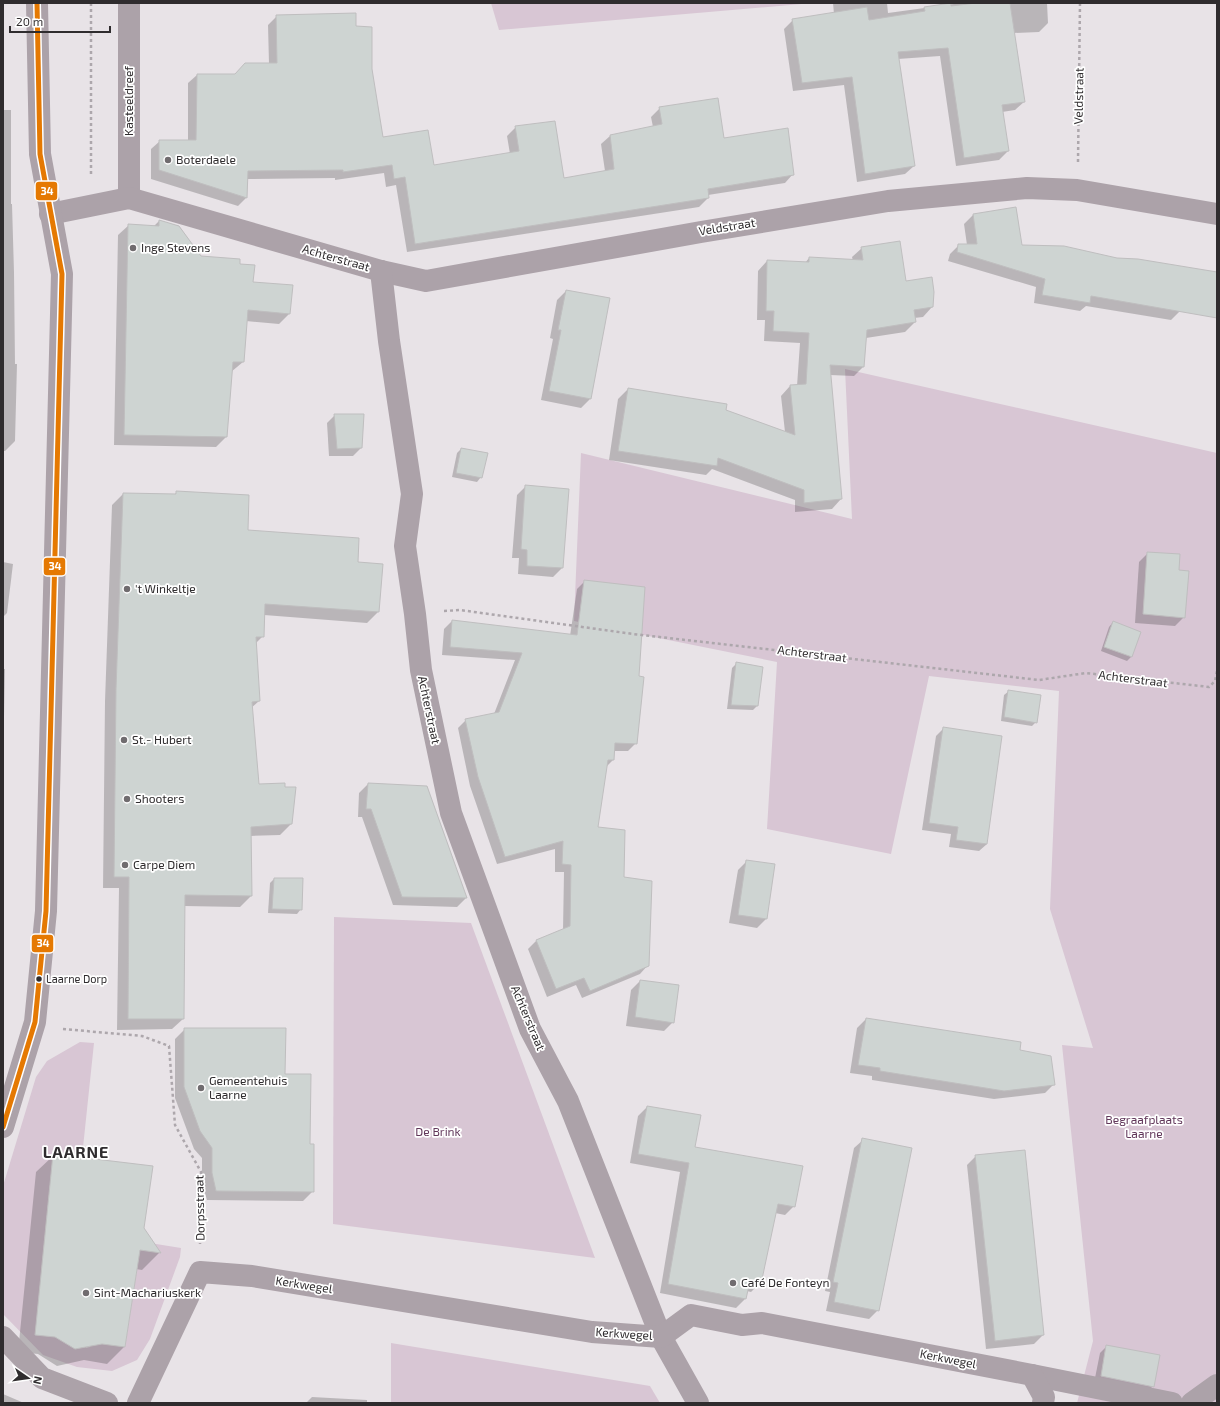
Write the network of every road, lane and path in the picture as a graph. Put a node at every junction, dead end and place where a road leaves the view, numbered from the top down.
1 (37, 3) edge
2 (91, 3) edge
3 (129, 3) edge
4 (1080, 3) edge
5 (1077, 190) junction
6 (129, 198) junction
7 (91, 206) junction
8 (50, 214) junction
9 (1217, 214) edge
10 (381, 271) junction
11 (415, 614) junction
12 (1217, 671) edge
13 (35, 1022) junction
14 (3, 1127) edge
15 (200, 1272) junction
16 (3, 1337) edge
17 (661, 1337) junction
18 (1032, 1375) junction
19 (1217, 1385) edge
20 (106, 1403) edge
21 (138, 1403) edge
22 (698, 1403) edge
23 (1043, 1403) edge
24 (1169, 1403) edge
25 (1192, 1403) edge

1 - 8 street
2 - 7 path
3 - 6 street, Kasteeldreef
4 - 5 path, Veldstraat
5 - 9 street, Veldstraat
5 - 10 street, Veldstraat
6 - 7 street, Achterstraat
6 - 10 street, Achterstraat
7 - 8 street, Achterstraat
8 - 13 street
10 - 11 street, Achterstraat
11 - 12 path, Achterstraat
11 - 17 street, Achterstraat
13 - 14 street
13 - 15 path, Dorpsstraat
15 - 17 street, Kerkwegel
15 - 21 street
16 - 20 street
17 - 18 street, Kerkwegel
17 - 22 street, Achterstraat
18 - 23 street
18 - 24 street, Kerkwegel
19 - 25 street

